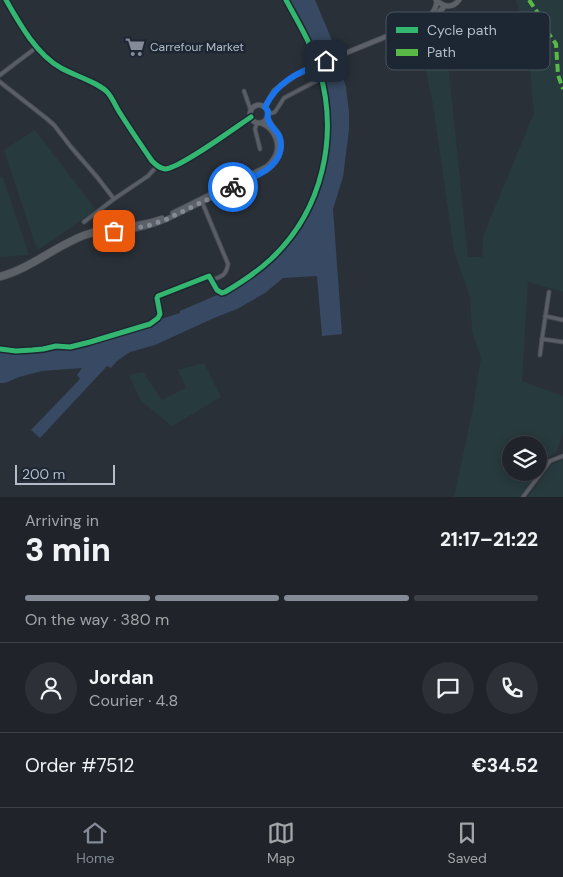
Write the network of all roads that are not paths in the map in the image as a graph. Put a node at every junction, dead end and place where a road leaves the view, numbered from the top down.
1 (6, 0) edge
2 (436, 0) edge
3 (459, 0) edge
4 (445, 6) junction
5 (438, 12) edge
6 (386, 37) edge
7 (37, 47) junction
8 (0, 75) edge
9 (322, 78) dead end
10 (0, 82) edge
11 (244, 91) dead end
12 (265, 107) junction
13 (251, 114) junction
14 (268, 116) junction
15 (259, 123) junction
16 (260, 148) dead end
17 (157, 166) junction
18 (114, 199) junction
19 (201, 201) junction
20 (84, 222) dead end
21 (0, 276) edge
22 (212, 280) dead end
23 (549, 292) dead end
24 (545, 316) junction
25 (563, 320) edge
26 (542, 339) junction
27 (563, 342) edge
28 (540, 355) dead end
29 (563, 456) edge
30 (523, 497) edge

1 - 7 street
2 - 4 main road
3 - 4 main road
4 - 5 main road
6 - 12 main road
7 - 8 street
7 - 17 street
9 - 14 street
10 - 18 street
11 - 13 street
12 - 13 main road
12 - 14 main road
13 - 15 main road
13 - 17 street
14 - 15 main road
14 - 19 main road
15 - 16 street
15 - 19 main road
17 - 18 street
18 - 20 street
19 - 21 main road
19 - 22 street
23 - 24 street
24 - 25 street
24 - 26 street
26 - 27 street
26 - 28 street
29 - 30 street

